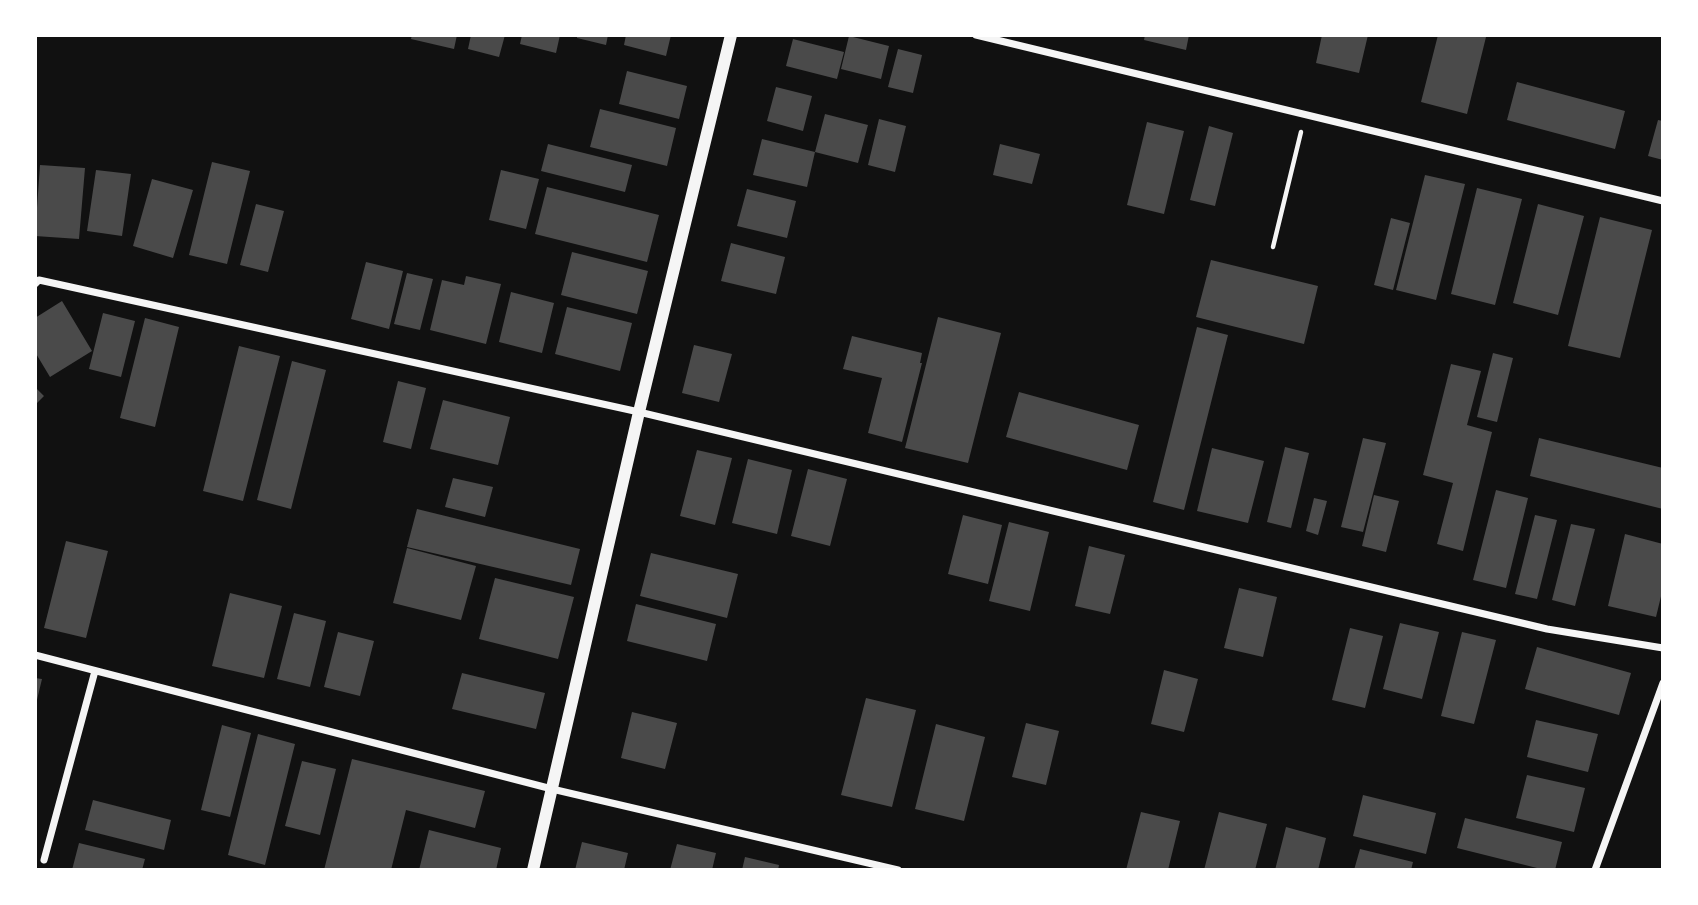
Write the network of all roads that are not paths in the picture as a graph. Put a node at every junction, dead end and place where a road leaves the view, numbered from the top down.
1 (731, 35) edge
2 (975, 35) edge
3 (1663, 201) edge
4 (37, 282) edge
5 (639, 411) junction
6 (1663, 648) edge
7 (35, 654) edge
8 (95, 671) junction
9 (1663, 683) edge
10 (552, 789) junction
11 (44, 860) dead end
12 (533, 870) edge
13 (898, 870) edge
14 (1595, 870) edge

1 - 5 street
2 - 3 street
4 - 5 street
5 - 6 street
5 - 10 street
7 - 8 street
8 - 10 street
8 - 11 street
9 - 14 street
10 - 12 street
10 - 13 street

